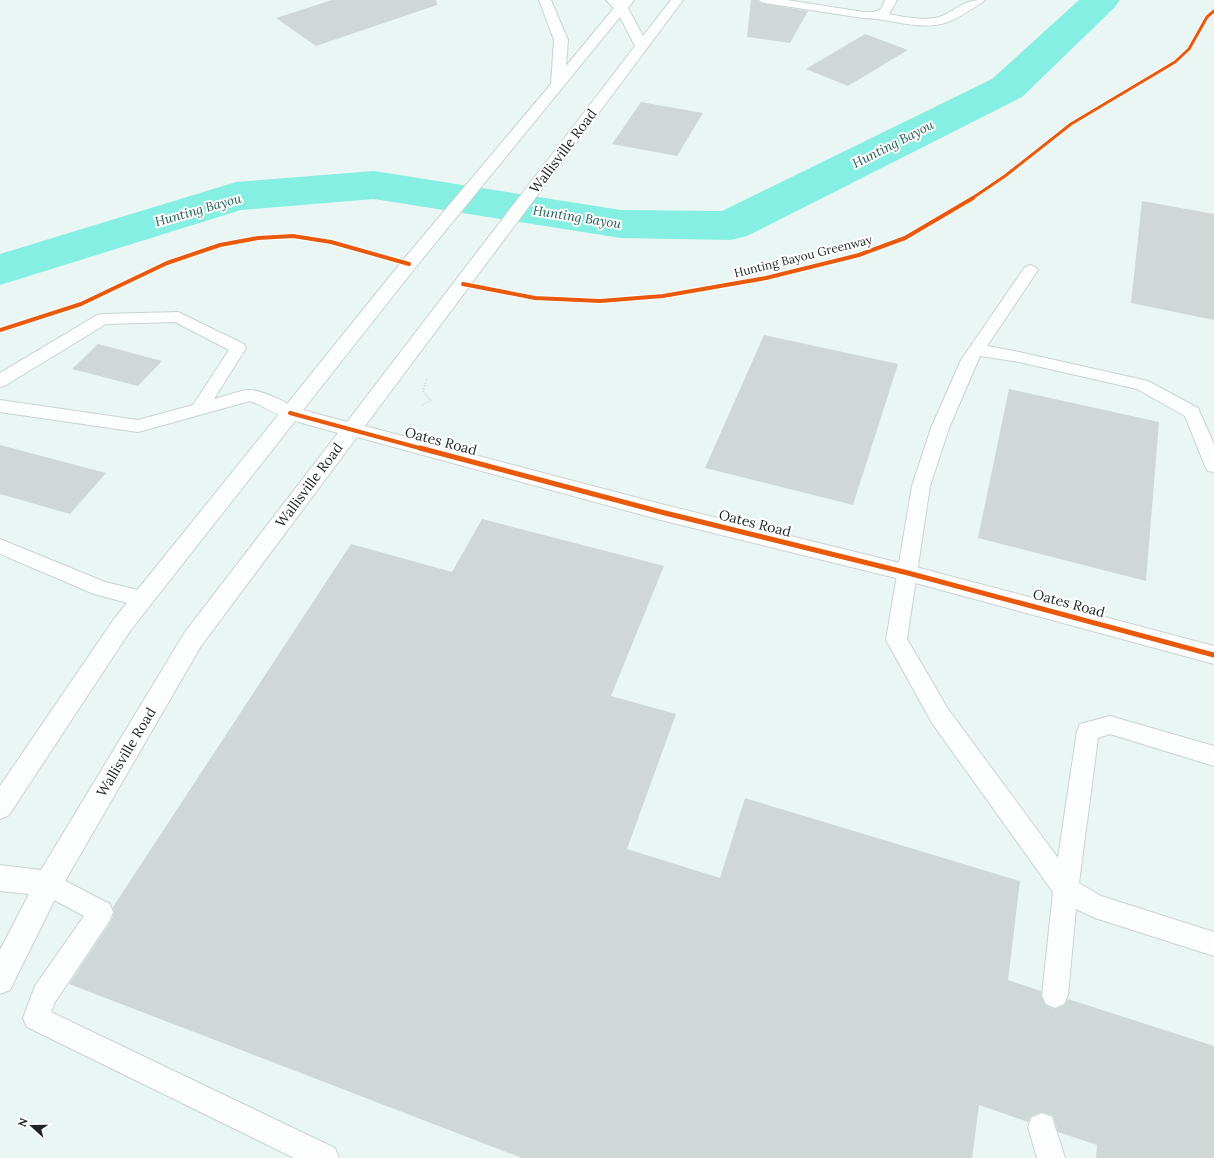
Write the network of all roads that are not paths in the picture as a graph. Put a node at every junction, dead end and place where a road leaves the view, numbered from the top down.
1 (545, 0) edge
2 (677, 0) edge
3 (765, 0) edge
4 (891, 0) edge
5 (979, 0) edge
6 (621, 3) edge
7 (876, 15) junction
8 (641, 45) junction
9 (558, 84) junction
10 (1030, 270) dead end
11 (976, 350) junction
12 (0, 381) edge
13 (0, 406) edge
14 (199, 409) junction
15 (290, 413) junction
16 (352, 430) junction
17 (1214, 466) edge
18 (0, 546) edge
19 (908, 573) junction
20 (143, 599) junction
21 (1214, 655) edge
22 (1214, 756) edge
23 (0, 807) edge
24 (0, 878) edge
25 (48, 884) junction
26 (1066, 889) junction
27 (1214, 944) edge
28 (0, 980) edge
29 (1055, 995) dead end
30 (1042, 1127) dead end
31 (326, 1158) edge
32 (1051, 1158) edge

1 - 9 main road
2 - 8 main road, Wallisville Road
3 - 7 lane
4 - 7 lane
5 - 7 lane
6 - 8 main road
6 - 9 main road
8 - 16 main road, Wallisville Road
9 - 15 main road
10 - 11 lane
11 - 17 lane
11 - 19 lane
12 - 14 lane
13 - 14 lane
14 - 15 lane
15 - 16 main road, Oates Road
15 - 20 main road
16 - 19 main road, Oates Road
16 - 25 main road, Wallisville Road
18 - 20 lane
19 - 21 main road, Oates Road
19 - 26 lane
20 - 23 main road
22 - 26 lane
24 - 25 main road
25 - 28 main road, Wallisville Road
25 - 31 lane
26 - 27 lane
26 - 29 lane
30 - 32 lane

